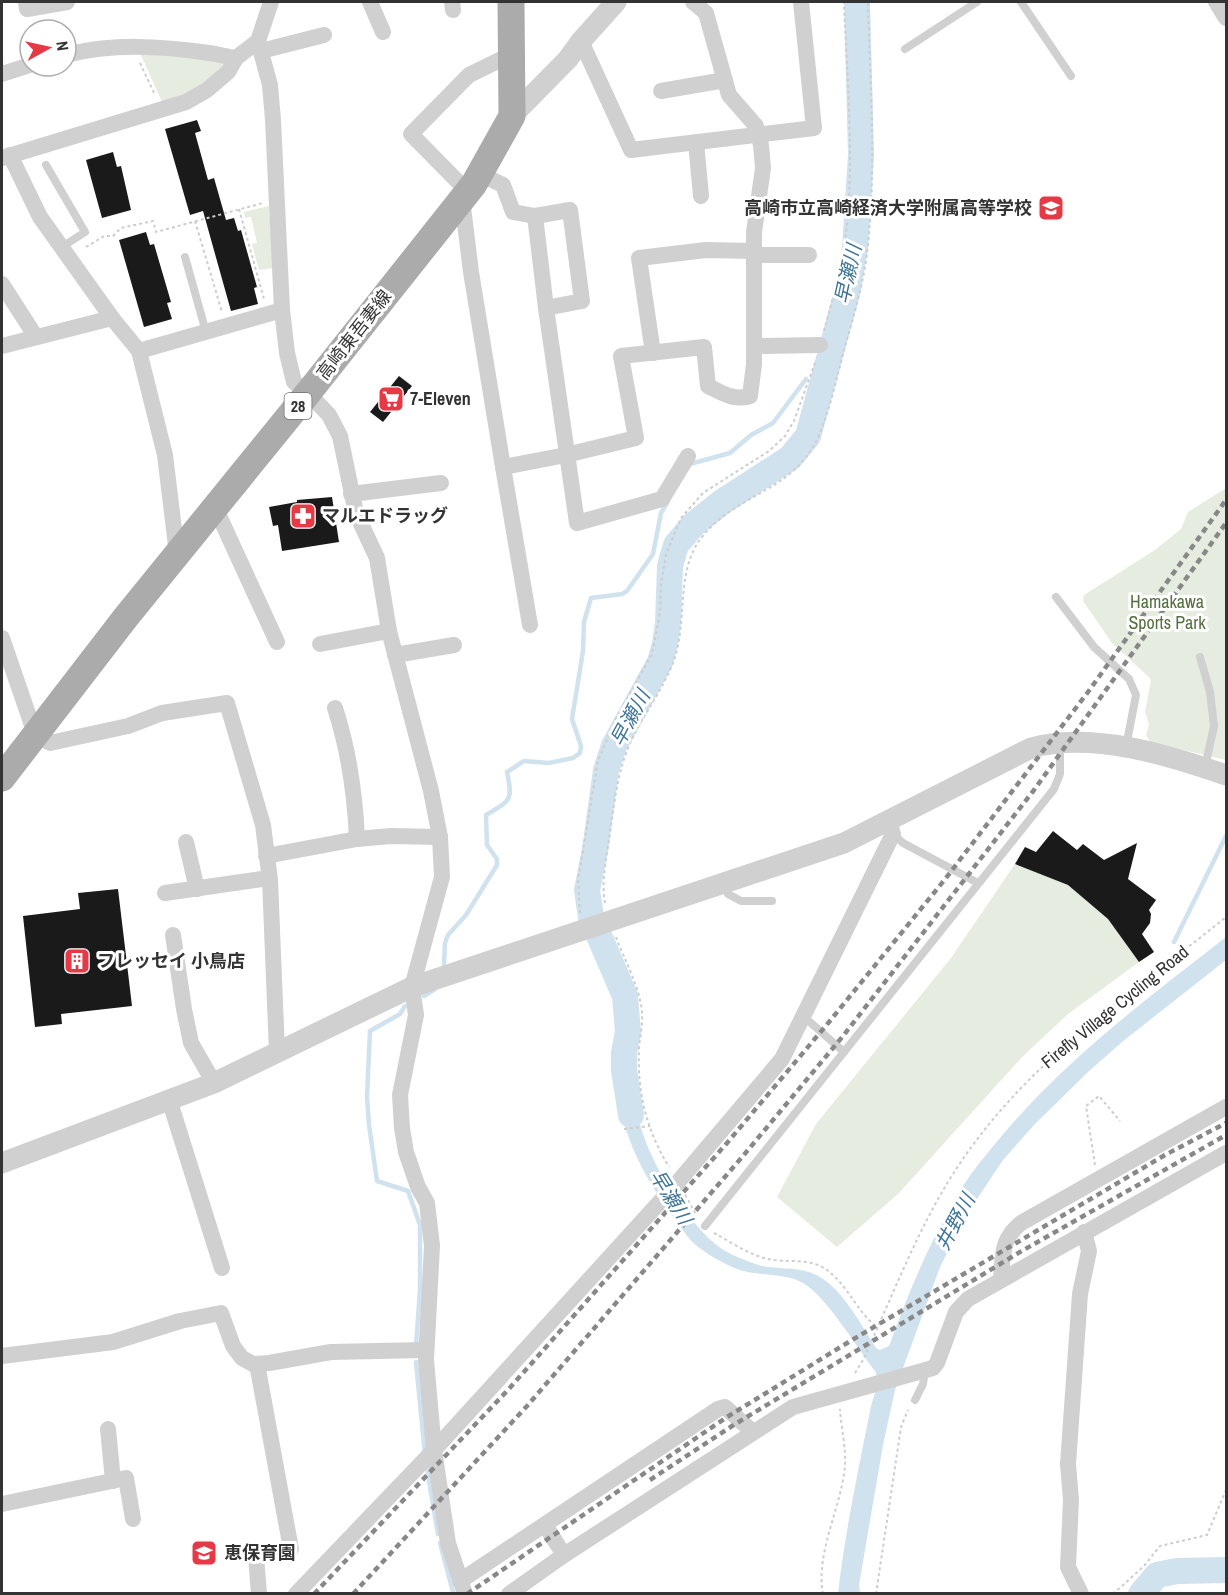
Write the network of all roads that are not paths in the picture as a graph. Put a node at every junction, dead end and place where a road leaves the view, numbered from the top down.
1 (26, 2) edge
2 (67, 2) edge
3 (272, 2) edge
4 (370, 2) edge
5 (511, 2) edge
6 (616, 2) edge
7 (693, 2) edge
8 (801, 2) edge
9 (977, 2) edge
10 (1021, 2) edge
11 (1216, 2) edge
12 (1227, 18) edge
13 (383, 32) dead end
14 (324, 35) dead end
15 (581, 41) junction
16 (259, 46) junction
17 (905, 50) dead end
18 (78, 52) edge
19 (512, 54) junction
20 (236, 58) junction
21 (18, 69) edge
22 (2, 74) edge
23 (1071, 76) dead end
24 (725, 80) junction
25 (661, 91) dead end
26 (512, 116) junction
27 (758, 135) junction
28 (696, 142) junction
29 (6, 156) edge
30 (46, 165) dead end
31 (470, 188) junction
32 (701, 196) dead end
33 (535, 216) junction
34 (65, 252) junction
35 (754, 253) junction
36 (810, 255) dead end
37 (185, 257) dead end
38 (2, 284) edge
39 (546, 308) junction
40 (282, 310) junction
41 (112, 318) junction
42 (206, 332) junction
43 (36, 337) junction
44 (820, 345) road end
45 (2, 346) edge
46 (754, 346) junction
47 (139, 351) junction
48 (653, 353) junction
49 (309, 393) junction
50 (566, 455) junction
51 (688, 456) dead end
52 (503, 467) junction
53 (441, 483) dead end
54 (351, 494) junction
55 (215, 507) junction
56 (177, 554) junction
57 (1056, 597) dead end
58 (530, 625) dead end
59 (389, 631) junction
60 (2, 638) edge
61 (277, 642) dead end
62 (320, 644) dead end
63 (454, 645) dead end
64 (395, 655) junction
65 (1200, 657) dead end
66 (335, 708) dead end
67 (35, 734) junction
68 (1060, 742) junction
69 (1126, 748) junction
70 (1205, 767) junction
71 (1227, 775) edge
72 (2, 778) edge
73 (891, 828) junction
74 (440, 837) junction
75 (357, 839) junction
76 (186, 842) dead end
77 (266, 856) junction
78 (269, 878) junction
79 (724, 883) junction
80 (978, 883) junction
81 (196, 889) junction
82 (165, 893) dead end
83 (772, 901) dead end
84 (173, 934) dead end
85 (412, 987) junction
86 (803, 1016) junction
87 (277, 1052) junction
88 (844, 1052) junction
89 (214, 1083) junction
90 (169, 1099) junction
91 (1227, 1107) edge
92 (1227, 1153) edge
93 (2, 1163) edge
94 (705, 1226) road end
95 (1084, 1232) junction
96 (222, 1268) dead end
97 (1001, 1279) junction
98 (426, 1350) junction
99 (2, 1356) edge
100 (257, 1364) junction
101 (921, 1372) junction
102 (915, 1400) road end
103 (108, 1429) dead end
104 (753, 1432) junction
105 (434, 1450) junction
106 (113, 1481) junction
107 (2, 1504) edge
108 (133, 1519) dead end
109 (545, 1525) junction
110 (564, 1556) junction
111 (462, 1587) edge
112 (259, 1593) edge
113 (296, 1593) edge
114 (509, 1593) edge
115 (1081, 1593) edge

1 - 2 street
3 - 16 street
4 - 13 street
5 - 19 main road, 高崎東吾妻線 / 28
6 - 15 street
7 - 24 street
8 - 27 street
9 - 17 lane
10 - 23 lane
11 - 12 street
14 - 16 street
15 - 26 street
15 - 28 street
16 - 20 street
16 - 40 street
18 - 20 street
19 - 26 main road, 高崎東吾妻線 / 28
19 - 31 street
20 - 29 street
21 - 22 street
24 - 25 street
24 - 27 street
26 - 31 main road, 高崎東吾妻線 / 28
27 - 28 street
27 - 35 street
28 - 32 street
29 - 34 street
30 - 34 lane
31 - 33 street
31 - 49 main road, 高崎東吾妻線 / 28
31 - 52 street
33 - 39 street
33 - 39 street
34 - 41 street
35 - 36 street
35 - 46 street
35 - 48 street
37 - 42 lane
38 - 43 street
39 - 50 street
40 - 42 street
40 - 49 street
41 - 43 street
41 - 47 street
42 - 47 street
43 - 45 street
44 - 46 street
46 - 48 street
47 - 56 street
48 - 50 street
49 - 54 street
49 - 55 main road, 高崎東吾妻線 / 28
50 - 51 street
50 - 52 street
52 - 58 street
53 - 54 street
54 - 59 street
55 - 56 main road, 高崎東吾妻線 / 28
55 - 61 street
56 - 67 main road, 高崎東吾妻線 / 28
57 - 69 lane
59 - 62 street
59 - 64 street
60 - 67 street
63 - 64 street
64 - 74 street
65 - 70 lane
66 - 75 street
67 - 72 main road, 高崎東吾妻線 / 28
67 - 77 street
68 - 69 street
68 - 73 street
68 - 80 lane
69 - 70 street
70 - 71 street
73 - 79 street
73 - 80 lane
73 - 86 street
74 - 75 street
74 - 85 street
75 - 77 street
76 - 81 street
77 - 78 street
78 - 81 street
78 - 87 street
79 - 83 lane
79 - 85 street
80 - 88 lane
81 - 82 street
84 - 89 street
85 - 87 street
85 - 98 street
86 - 88 lane
86 - 105 street
87 - 89 street
88 - 94 lane
89 - 90 street
90 - 93 street
90 - 96 street
91 - 97 street
92 - 95 street
95 - 97 street
95 - 115 street
97 - 101 street
98 - 100 street
98 - 105 street
99 - 100 street
100 - 112 street
101 - 102 lane
101 - 104 street
103 - 106 street
104 - 109 street
104 - 110 street
105 - 111 street
105 - 113 street
106 - 107 street
106 - 108 street
109 - 110 street
109 - 111 street
110 - 114 street

